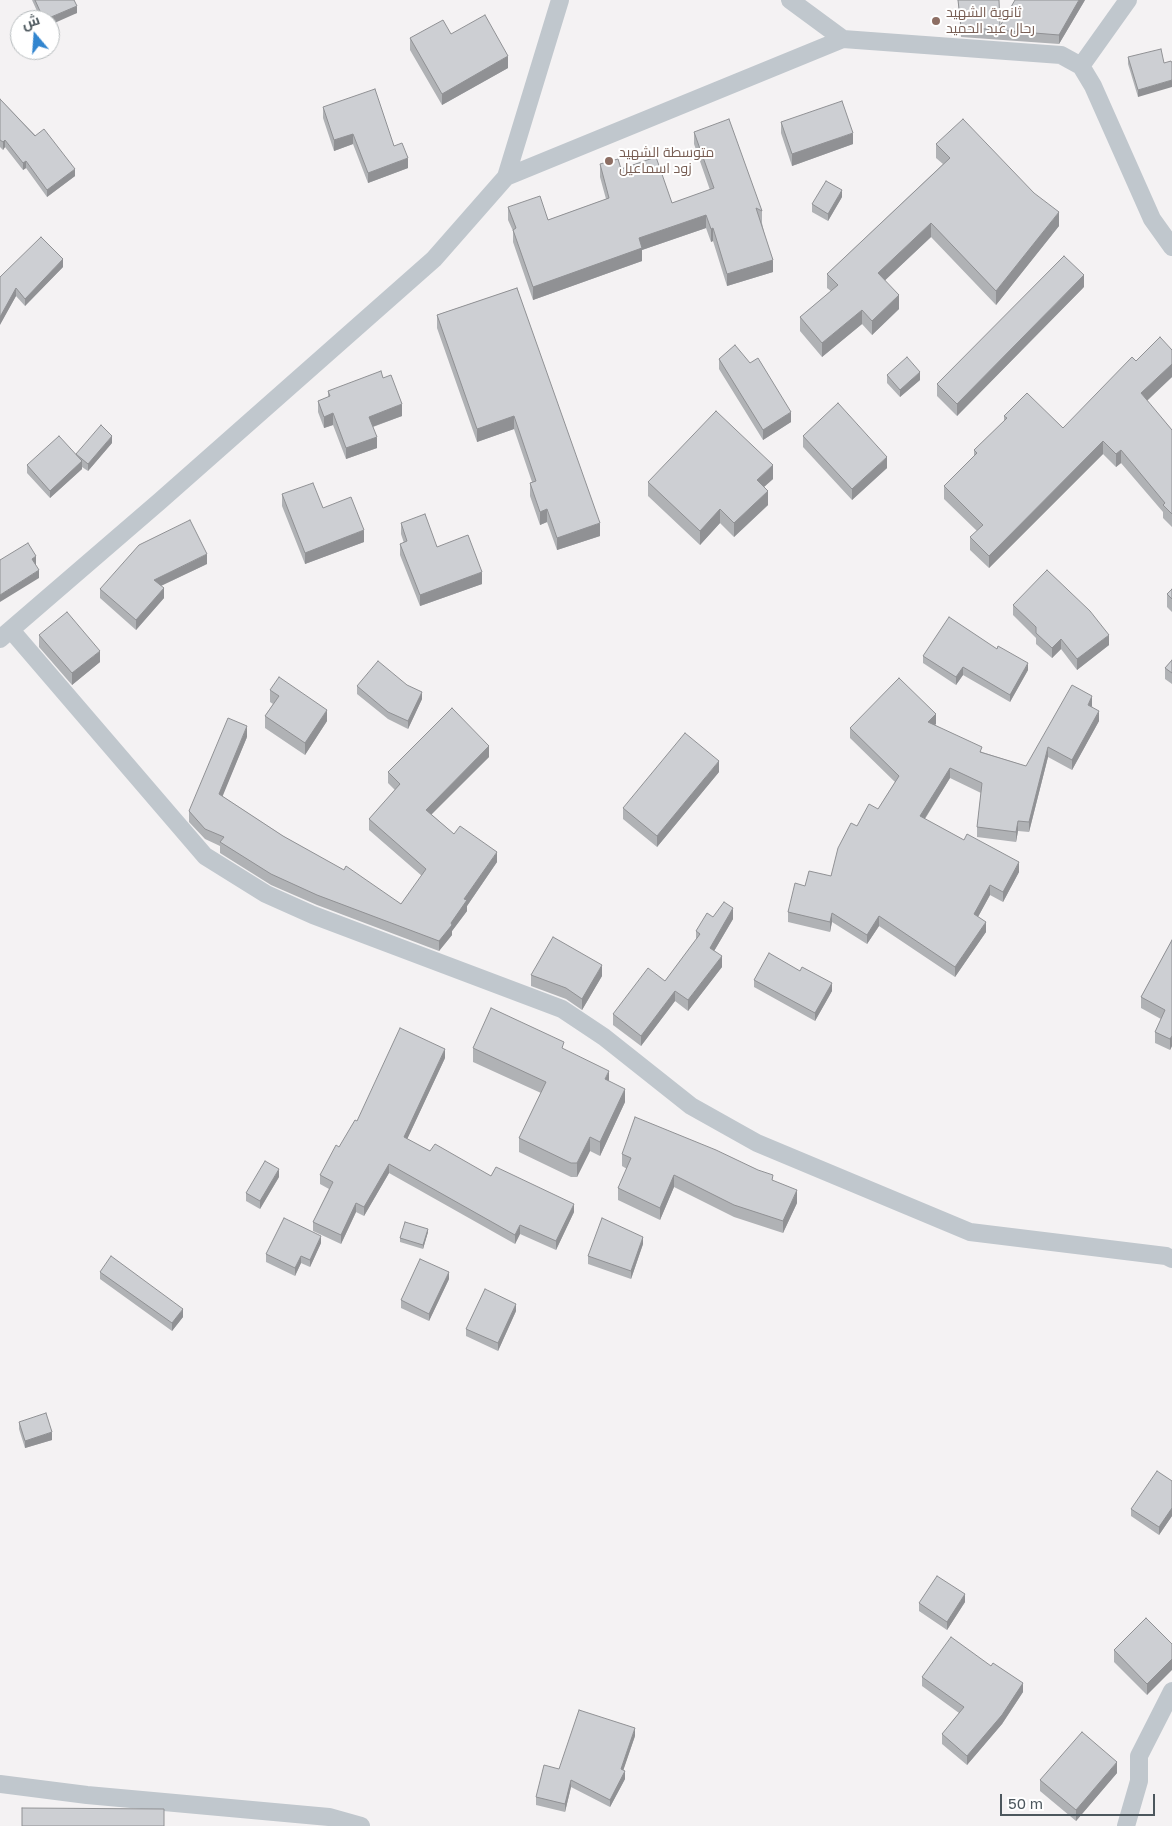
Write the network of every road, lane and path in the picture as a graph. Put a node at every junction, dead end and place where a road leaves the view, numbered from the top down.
1 (560, 0) edge
2 (790, 0) edge
3 (1128, 0) edge
4 (843, 39) junction
5 (1080, 66) junction
6 (506, 177) junction
7 (1172, 246) edge
8 (6, 634) edge
9 (1172, 1259) edge
10 (1172, 1692) edge
11 (0, 1784) edge
12 (361, 1826) edge
13 (1126, 1826) edge

1 - 6 street
2 - 4 street
3 - 5 street
4 - 5 street
4 - 6 street
5 - 7 street
6 - 8 street
8 - 9 street
10 - 13 street
11 - 12 street

